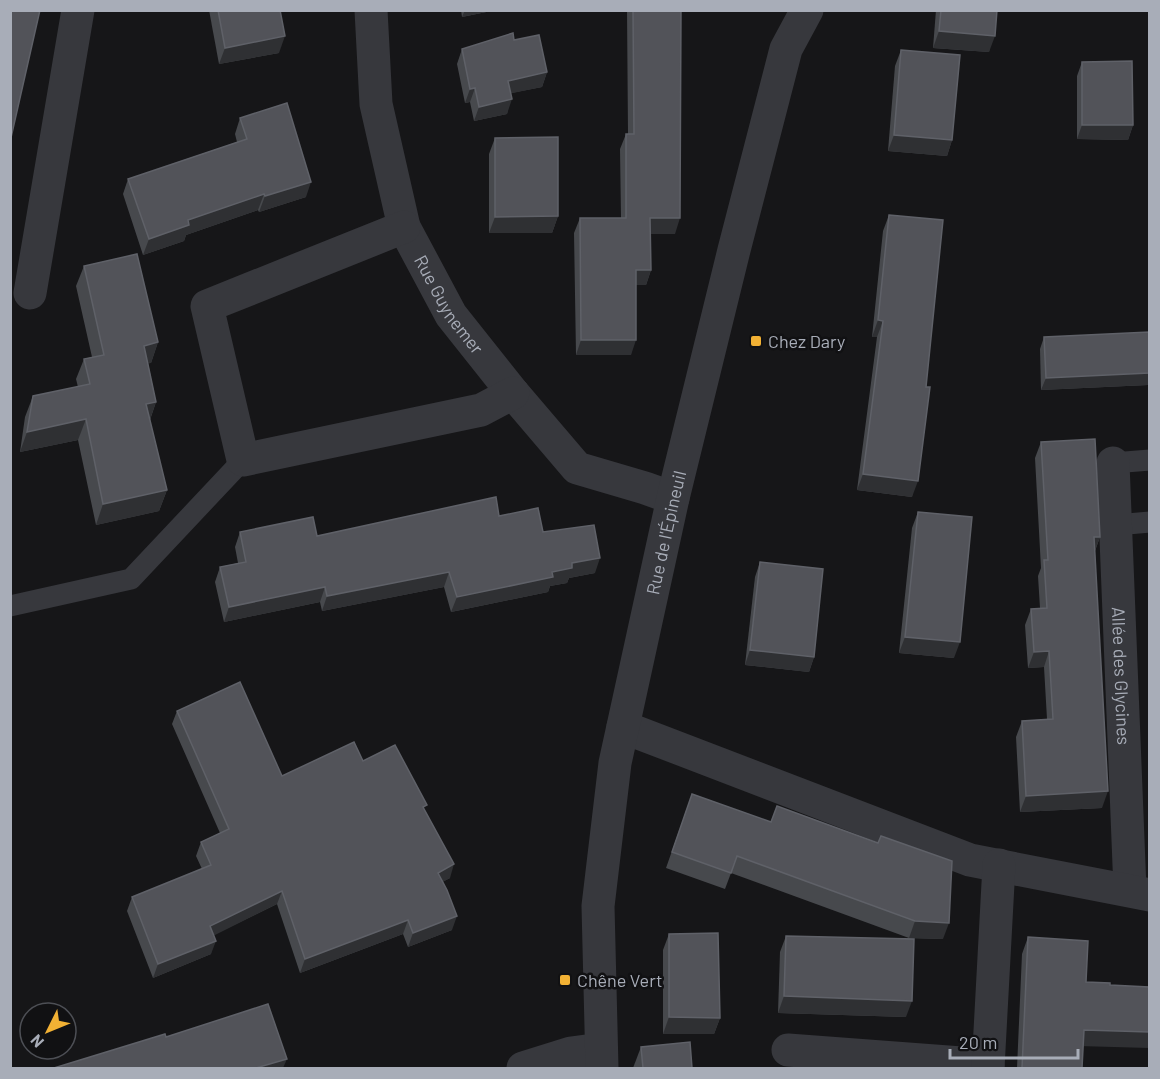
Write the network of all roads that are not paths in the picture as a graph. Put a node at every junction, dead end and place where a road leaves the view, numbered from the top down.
1 (78, 10) edge
2 (371, 10) edge
3 (807, 10) edge
4 (404, 226) junction
5 (30, 293) dead end
6 (513, 393) junction
7 (243, 460) junction
8 (1149, 460) edge
9 (1113, 463) joint
10 (673, 498) junction
11 (1149, 522) edge
12 (1116, 525) junction
13 (10, 606) edge
14 (623, 727) junction
15 (999, 864) junction
16 (1140, 892) edge
17 (788, 1050) dead end
18 (602, 1059) edge
19 (988, 1067) edge
20 (523, 1068) edge

1 - 5 street
2 - 4 street, Rue Guynemer
3 - 10 street, Rue de l'Épineuil
4 - 6 street, Rue Guynemer
4 - 7 street
6 - 7 street
6 - 10 street, Rue Guynemer
7 - 13 lane
8 - 9 lane
9 - 12 street, Allée des Glycines
10 - 14 street, Rue de l'Épineuil
11 - 12 lane
12 - 16 street, Allée des Glycines
14 - 15 street, Allée des Glycines
14 - 18 street, Rue de l'Épineuil
15 - 16 street, Allée des Glycines
15 - 19 street
17 - 19 street
18 - 20 street

